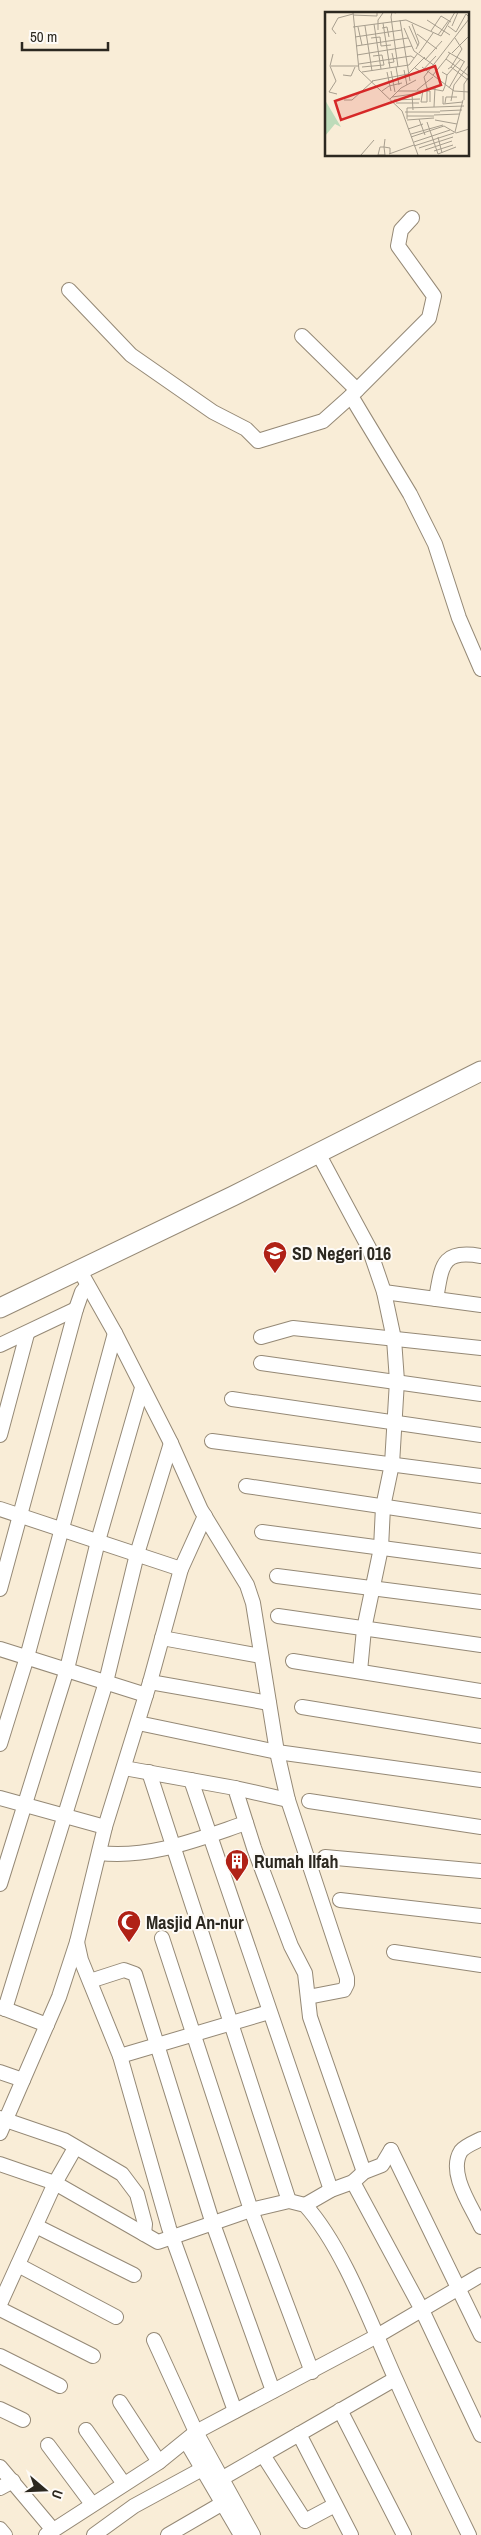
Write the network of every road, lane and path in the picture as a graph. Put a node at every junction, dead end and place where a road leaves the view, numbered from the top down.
1 (412, 218) dead end
2 (69, 290) dead end
3 (302, 336) dead end
4 (354, 393) junction
5 (481, 669) edge
6 (481, 1071) edge
7 (318, 1154) junction
8 (481, 1256) edge
9 (84, 1278) junction
10 (384, 1292) junction
11 (436, 1299) junction
12 (481, 1305) edge
13 (0, 1308) edge
14 (76, 1309) junction
15 (115, 1333) junction
16 (27, 1334) junction
17 (261, 1338) dead end
18 (394, 1339) junction
19 (0, 1345) edge
20 (481, 1348) edge
21 (260, 1363) dead end
22 (397, 1381) junction
23 (142, 1388) junction
24 (481, 1394) edge
25 (232, 1399) dead end
26 (395, 1422) junction
27 (0, 1435) edge
28 (481, 1435) edge
29 (212, 1441) dead end
30 (171, 1443) junction
31 (392, 1464) junction
32 (481, 1476) edge
33 (246, 1486) dead end
34 (384, 1507) junction
35 (0, 1509) edge
36 (20, 1515) junction
37 (205, 1516) junction
38 (481, 1521) edge
39 (62, 1528) junction
40 (262, 1532) dead end
41 (98, 1541) junction
42 (381, 1548) junction
43 (137, 1554) junction
44 (481, 1561) edge
45 (181, 1569) junction
46 (276, 1576) dead end
47 (0, 1589) edge
48 (372, 1589) junction
49 (481, 1602) edge
50 (278, 1616) dead end
51 (364, 1629) junction
52 (162, 1638) junction
53 (481, 1645) edge
54 (0, 1649) edge
55 (262, 1656) junction
56 (27, 1657) junction
57 (292, 1661) dead end
58 (67, 1670) junction
59 (360, 1671) junction
60 (106, 1682) junction
61 (150, 1682) junction
62 (481, 1691) edge
63 (146, 1695) junction
64 (269, 1703) junction
65 (302, 1707) dead end
66 (138, 1723) junction
67 (481, 1736) edge
68 (0, 1744) edge
69 (277, 1752) junction
70 (124, 1768) junction
71 (149, 1772) junction
72 (191, 1780) junction
73 (481, 1780) edge
74 (235, 1788) junction
75 (0, 1798) edge
76 (288, 1800) junction
77 (309, 1801) dead end
78 (25, 1806) junction
79 (64, 1816) junction
80 (246, 1823) junction
81 (105, 1827) junction
82 (481, 1827) edge
83 (211, 1835) junction
84 (173, 1848) junction
85 (99, 1853) junction
86 (325, 1857) dead end
87 (481, 1870) edge
88 (0, 1884) edge
89 (340, 1900) dead end
90 (481, 1916) edge
91 (162, 1938) dead end
92 (77, 1942) junction
93 (394, 1952) dead end
94 (481, 1965) edge
95 (90, 1981) junction
96 (308, 1997) junction
97 (3, 2008) edge
98 (269, 2012) junction
99 (232, 2022) junction
100 (47, 2025) junction
101 (194, 2034) junction
102 (157, 2045) junction
103 (120, 2056) junction
104 (0, 2072) edge
105 (23, 2080) junction
106 (2, 2124) edge
107 (481, 2139) edge
108 (75, 2148) junction
109 (0, 2164) edge
110 (359, 2177) junction
111 (55, 2184) junction
112 (331, 2190) junction
113 (289, 2201) junction
114 (305, 2205) junction
115 (251, 2210) junction
116 (212, 2221) junction
117 (36, 2226) junction
118 (481, 2227) edge
119 (144, 2234) junction
120 (172, 2238) junction
121 (18, 2264) junction
122 (134, 2275) dead end
123 (481, 2275) edge
124 (458, 2286) junction
125 (0, 2304) edge
126 (0, 2309) edge
127 (422, 2310) junction
128 (116, 2317) dead end
129 (481, 2335) edge
130 (378, 2336) junction
131 (154, 2340) dead end
132 (0, 2356) edge
133 (92, 2356) dead end
134 (312, 2372) junction
135 (395, 2379) junction
136 (60, 2386) dead end
137 (273, 2391) junction
138 (120, 2402) dead end
139 (0, 2409) edge
140 (340, 2410) junction
141 (235, 2411) junction
142 (24, 2420) dead end
143 (86, 2430) dead end
144 (299, 2434) junction
145 (481, 2435) edge
146 (191, 2436) junction
147 (48, 2444) dead end
148 (263, 2455) junction
149 (159, 2462) junction
150 (0, 2466) edge
151 (204, 2468) junction
152 (221, 2479) junction
153 (13, 2480) junction
154 (124, 2484) junction
155 (0, 2488) edge
156 (223, 2503) junction
157 (92, 2504) junction
158 (335, 2505) junction
159 (0, 2529) edge
160 (50, 2532) edge
161 (5, 2535) edge
162 (94, 2535) edge
163 (168, 2535) edge
164 (241, 2535) edge
165 (253, 2535) edge
166 (351, 2535) edge
167 (404, 2535) edge
168 (469, 2535) edge

1 - 4 street
2 - 4 street
3 - 4 street
4 - 5 street
6 - 7 street
7 - 9 street
7 - 10 street
8 - 11 street
9 - 13 street
9 - 14 street
9 - 15 street
10 - 11 street
10 - 18 street
11 - 12 street
14 - 16 street
14 - 36 street
15 - 23 street
15 - 39 street
16 - 19 street
16 - 27 street
17 - 18 street
18 - 20 street
18 - 22 street
21 - 22 street
22 - 24 street
22 - 26 street
23 - 30 street
23 - 41 street
25 - 26 street
26 - 28 street
26 - 31 street
29 - 31 street
30 - 37 street
30 - 43 street
31 - 32 street
31 - 34 street
33 - 34 street
34 - 38 street
34 - 42 street
35 - 36 street
36 - 39 street
36 - 47 street
37 - 45 street
37 - 55 street
39 - 41 street
39 - 56 street
40 - 42 street
41 - 43 street
41 - 58 street
42 - 44 street
42 - 48 street
43 - 45 street
43 - 60 street
45 - 52 street
46 - 48 street
48 - 49 street
48 - 51 street
50 - 51 street
51 - 53 street
51 - 59 street
52 - 55 street
52 - 61 street
54 - 56 street
55 - 64 street
56 - 58 street
56 - 68 street
57 - 59 street
58 - 60 street
58 - 78 street
59 - 62 street
60 - 63 street
60 - 79 street
61 - 63 street
61 - 64 street
63 - 66 street
64 - 69 street
65 - 67 street
66 - 69 street
66 - 70 street
69 - 73 street
69 - 76 street
70 - 71 street
70 - 81 street
71 - 72 street
71 - 84 street
72 - 74 street
72 - 83 street
74 - 76 street
74 - 80 street
75 - 78 street
76 - 96 street
77 - 82 street
78 - 79 street
78 - 88 street
79 - 81 street
79 - 97 street
80 - 83 street
80 - 96 street
81 - 85 street
83 - 84 street
83 - 98 street
84 - 85 street
84 - 99 street
85 - 92 street
86 - 87 street
89 - 90 street
91 - 101 street
92 - 95 street
92 - 100 street
93 - 94 street
95 - 102 street
95 - 103 street
96 - 110 street
97 - 100 street
98 - 99 street
98 - 112 street
99 - 101 street
99 - 113 street
100 - 105 street
101 - 102 street
101 - 115 street
102 - 103 street
102 - 116 street
103 - 120 street
104 - 105 street
105 - 106 street
106 - 108 street
107 - 118 street
108 - 111 street
108 - 119 street
109 - 111 street
110 - 112 street
110 - 124 street
110 - 127 street
111 - 117 street
111 - 119 street
112 - 114 street
113 - 114 street
113 - 115 street
114 - 130 street
115 - 116 street
115 - 134 street
116 - 120 street
116 - 137 street
117 - 121 street
117 - 122 street
119 - 120 street
120 - 141 street
121 - 125 street
121 - 128 street
123 - 124 street
124 - 127 street
124 - 129 street
126 - 133 street
127 - 130 street
127 - 145 street
130 - 134 street
130 - 135 street
131 - 146 street
132 - 136 street
134 - 137 street
135 - 140 street
135 - 168 street
137 - 141 street
138 - 149 street
139 - 142 street
140 - 144 street
140 - 167 street
141 - 146 street
143 - 154 street
144 - 148 street
144 - 158 street
146 - 149 street
146 - 151 street
146 - 152 street
147 - 157 street
148 - 152 street
148 - 158 street
149 - 154 street
150 - 153 street
151 - 156 street
151 - 162 street
152 - 165 street
153 - 155 street
153 - 160 street
154 - 157 street
156 - 163 street
156 - 164 street
157 - 160 street
158 - 166 street
159 - 161 street

